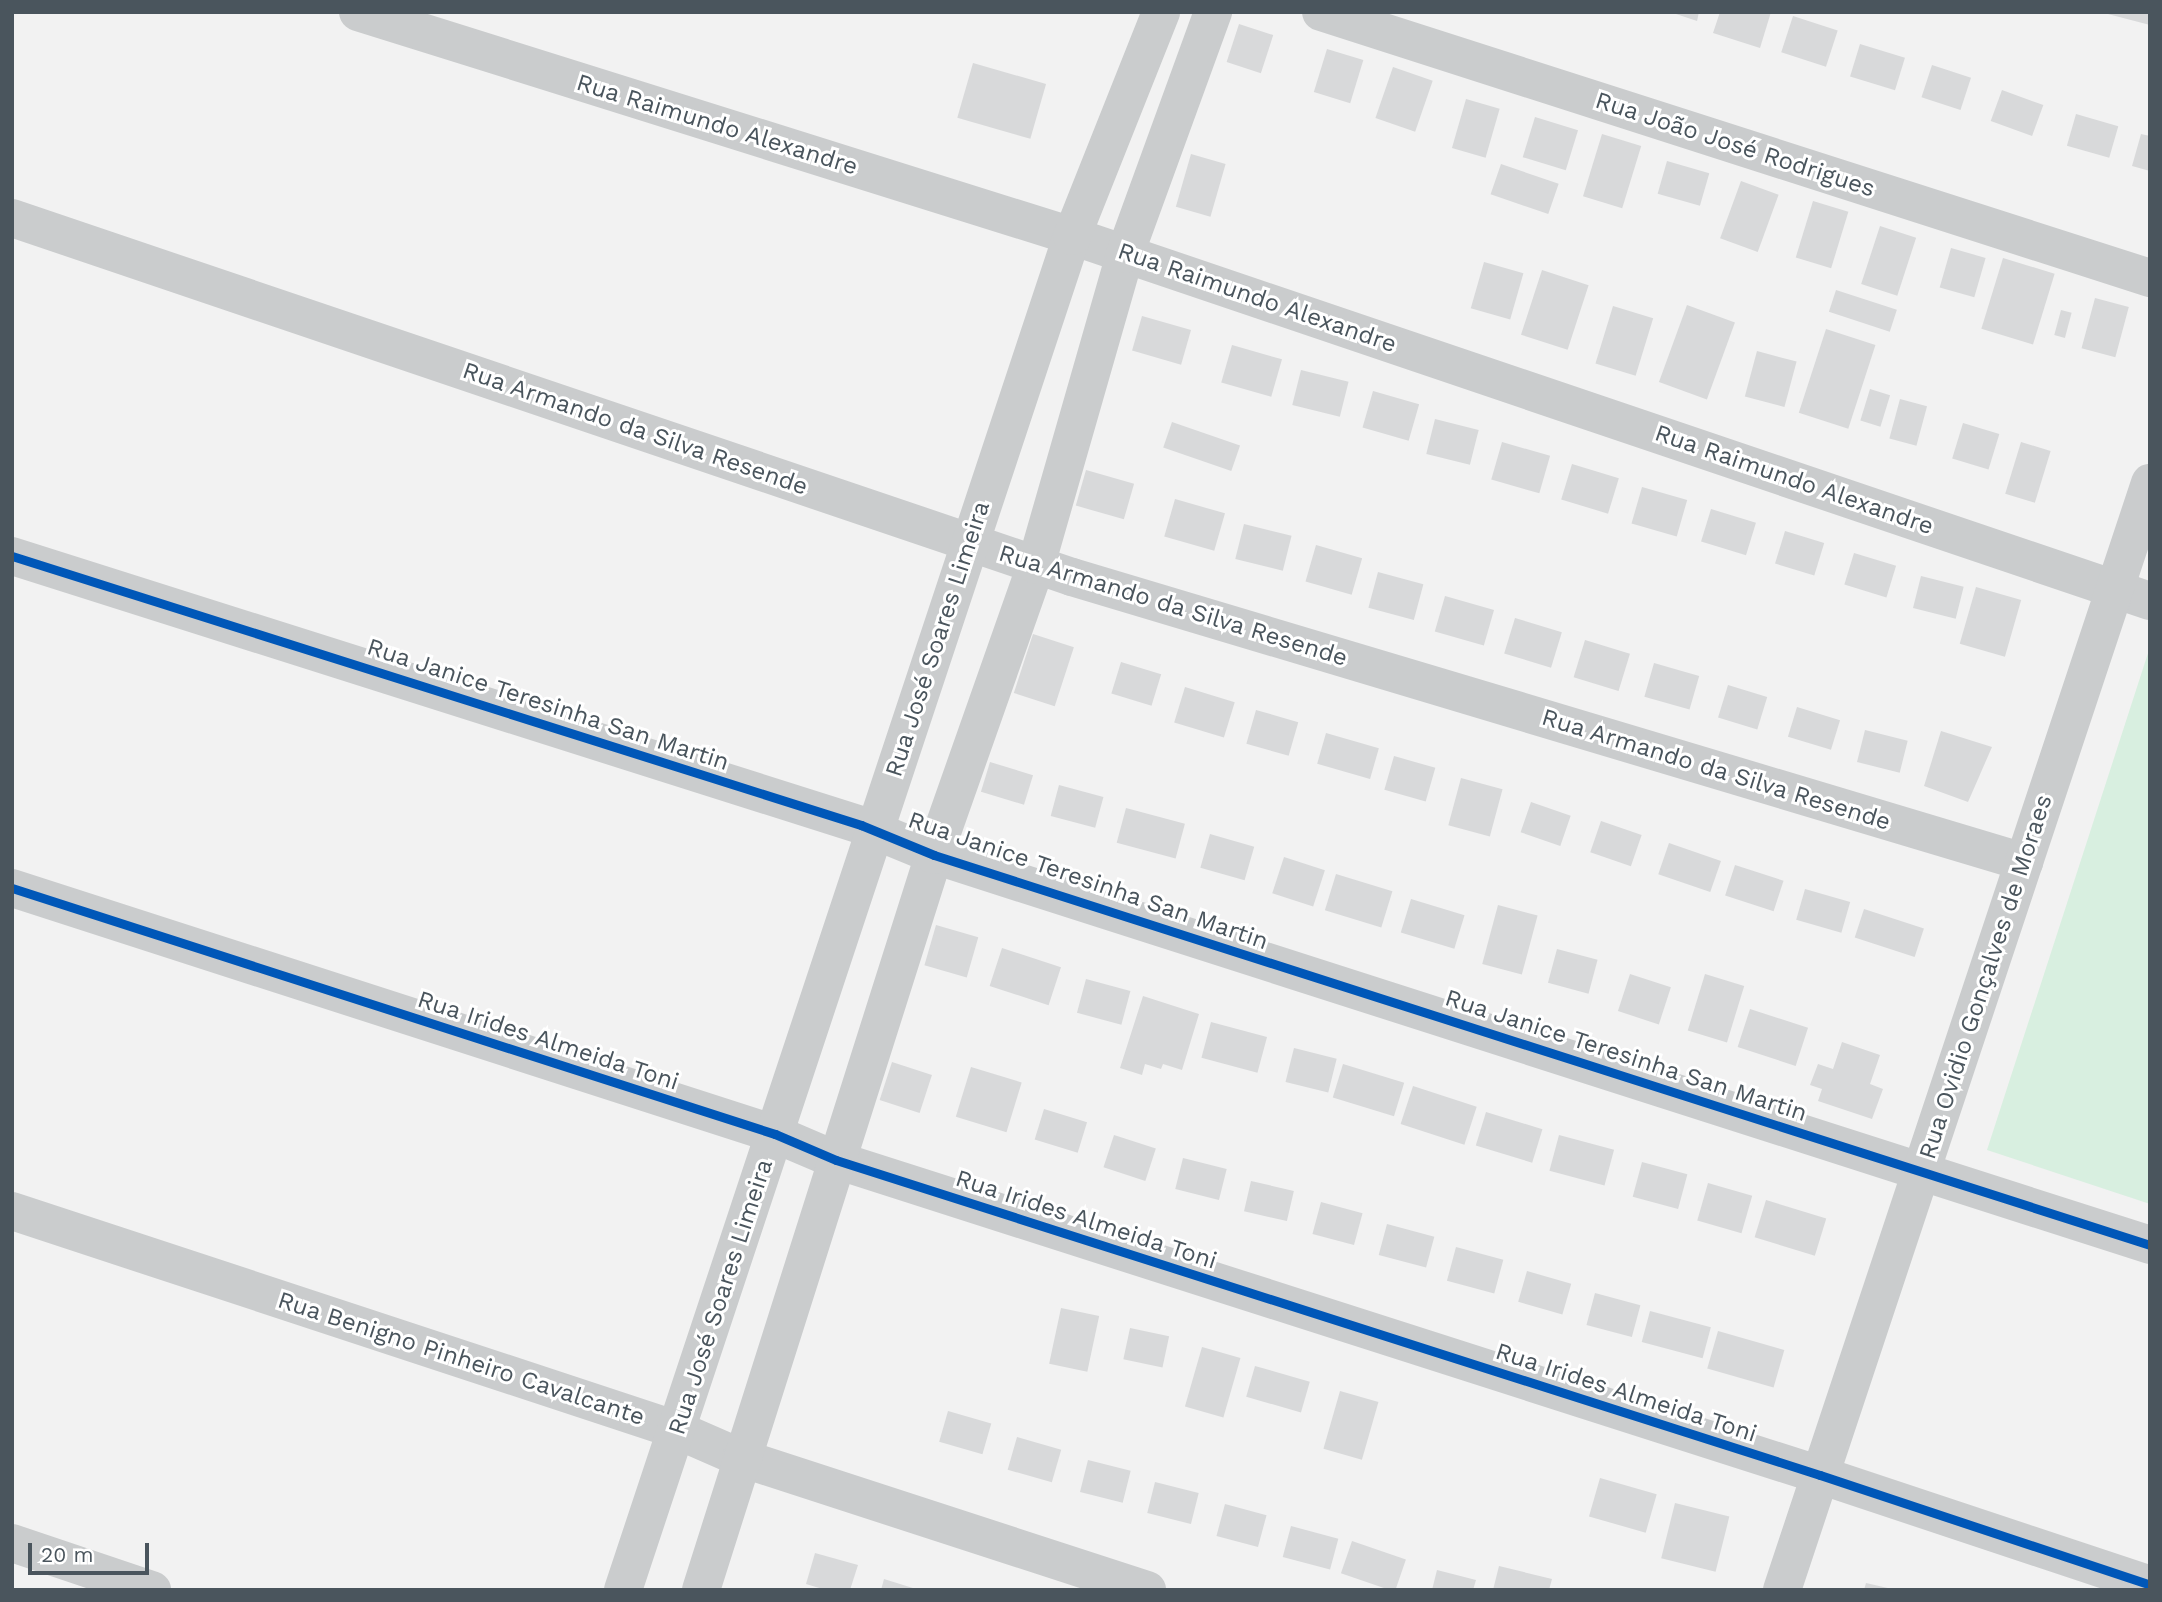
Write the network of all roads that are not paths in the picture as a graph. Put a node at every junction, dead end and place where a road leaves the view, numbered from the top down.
1 (358, 12) edge
2 (1161, 12) edge
3 (1213, 12) edge
4 (1321, 12) edge
5 (12, 218) edge
6 (1072, 236) junction
7 (1125, 254) junction
8 (2150, 278) edge
9 (2150, 483) edge
10 (970, 542) junction
11 (12, 556) edge
12 (1036, 565) junction
13 (2114, 589) junction
14 (2150, 601) edge
15 (876, 830) junction
16 (934, 855) junction
17 (2024, 862) junction
18 (12, 888) edge
19 (775, 1134) junction
20 (836, 1160) junction
21 (1922, 1170) junction
22 (12, 1211) edge
23 (2150, 1245) edge
24 (677, 1430) junction
25 (741, 1458) junction
26 (1820, 1475) junction
27 (12, 1543) edge
28 (2150, 1585) edge
29 (152, 1590) edge
30 (623, 1590) edge
31 (701, 1590) edge
32 (1147, 1590) edge
33 (1782, 1590) edge

1 - 6 street, Rua Raimundo Alexandre
2 - 6 street, Rua José Soares Limeira
3 - 7 street
4 - 8 street, Rua João José Rodrigues
5 - 10 street, Rua Armando da Silva Resende
6 - 7 street, Rua Raimundo Alexandre
6 - 10 street, Rua José Soares Limeira
7 - 12 street
7 - 13 street, Rua Raimundo Alexandre
9 - 13 street, Rua Ovidio Gonçalves de Moraes
10 - 12 street, Rua Armando da Silva Resende
10 - 15 street, Rua José Soares Limeira
11 - 15 street, Rua Janice Teresinha San Martin
12 - 16 street
12 - 17 street, Rua Armando da Silva Resende
13 - 14 street, Rua Raimundo Alexandre
13 - 17 street, Rua Ovidio Gonçalves de Moraes
15 - 16 street, Rua Janice Teresinha San Martin
15 - 19 street, Rua José Soares Limeira
16 - 20 street
16 - 21 street, Rua Janice Teresinha San Martin
17 - 21 street, Rua Ovidio Gonçalves de Moraes
18 - 19 street, Rua Irides Almeida Toni
19 - 20 street, Rua Irides Almeida Toni
19 - 24 street, Rua José Soares Limeira
20 - 25 street
20 - 26 street, Rua Irides Almeida Toni
21 - 23 street, Rua Janice Teresinha San Martin
21 - 26 street, Rua Ovidio Gonçalves de Moraes
22 - 24 street, Rua Benigno Pinheiro Cavalcante
24 - 25 street, Rua Benigno Pinheiro Cavalcante
24 - 30 street, Rua José Soares Limeira
25 - 31 street
25 - 32 street, Rua Benigno Pinheiro Cavalcante
26 - 28 street, Rua Irides Almeida Toni
26 - 33 street, Rua Ovidio Gonçalves de Moraes
27 - 29 street

